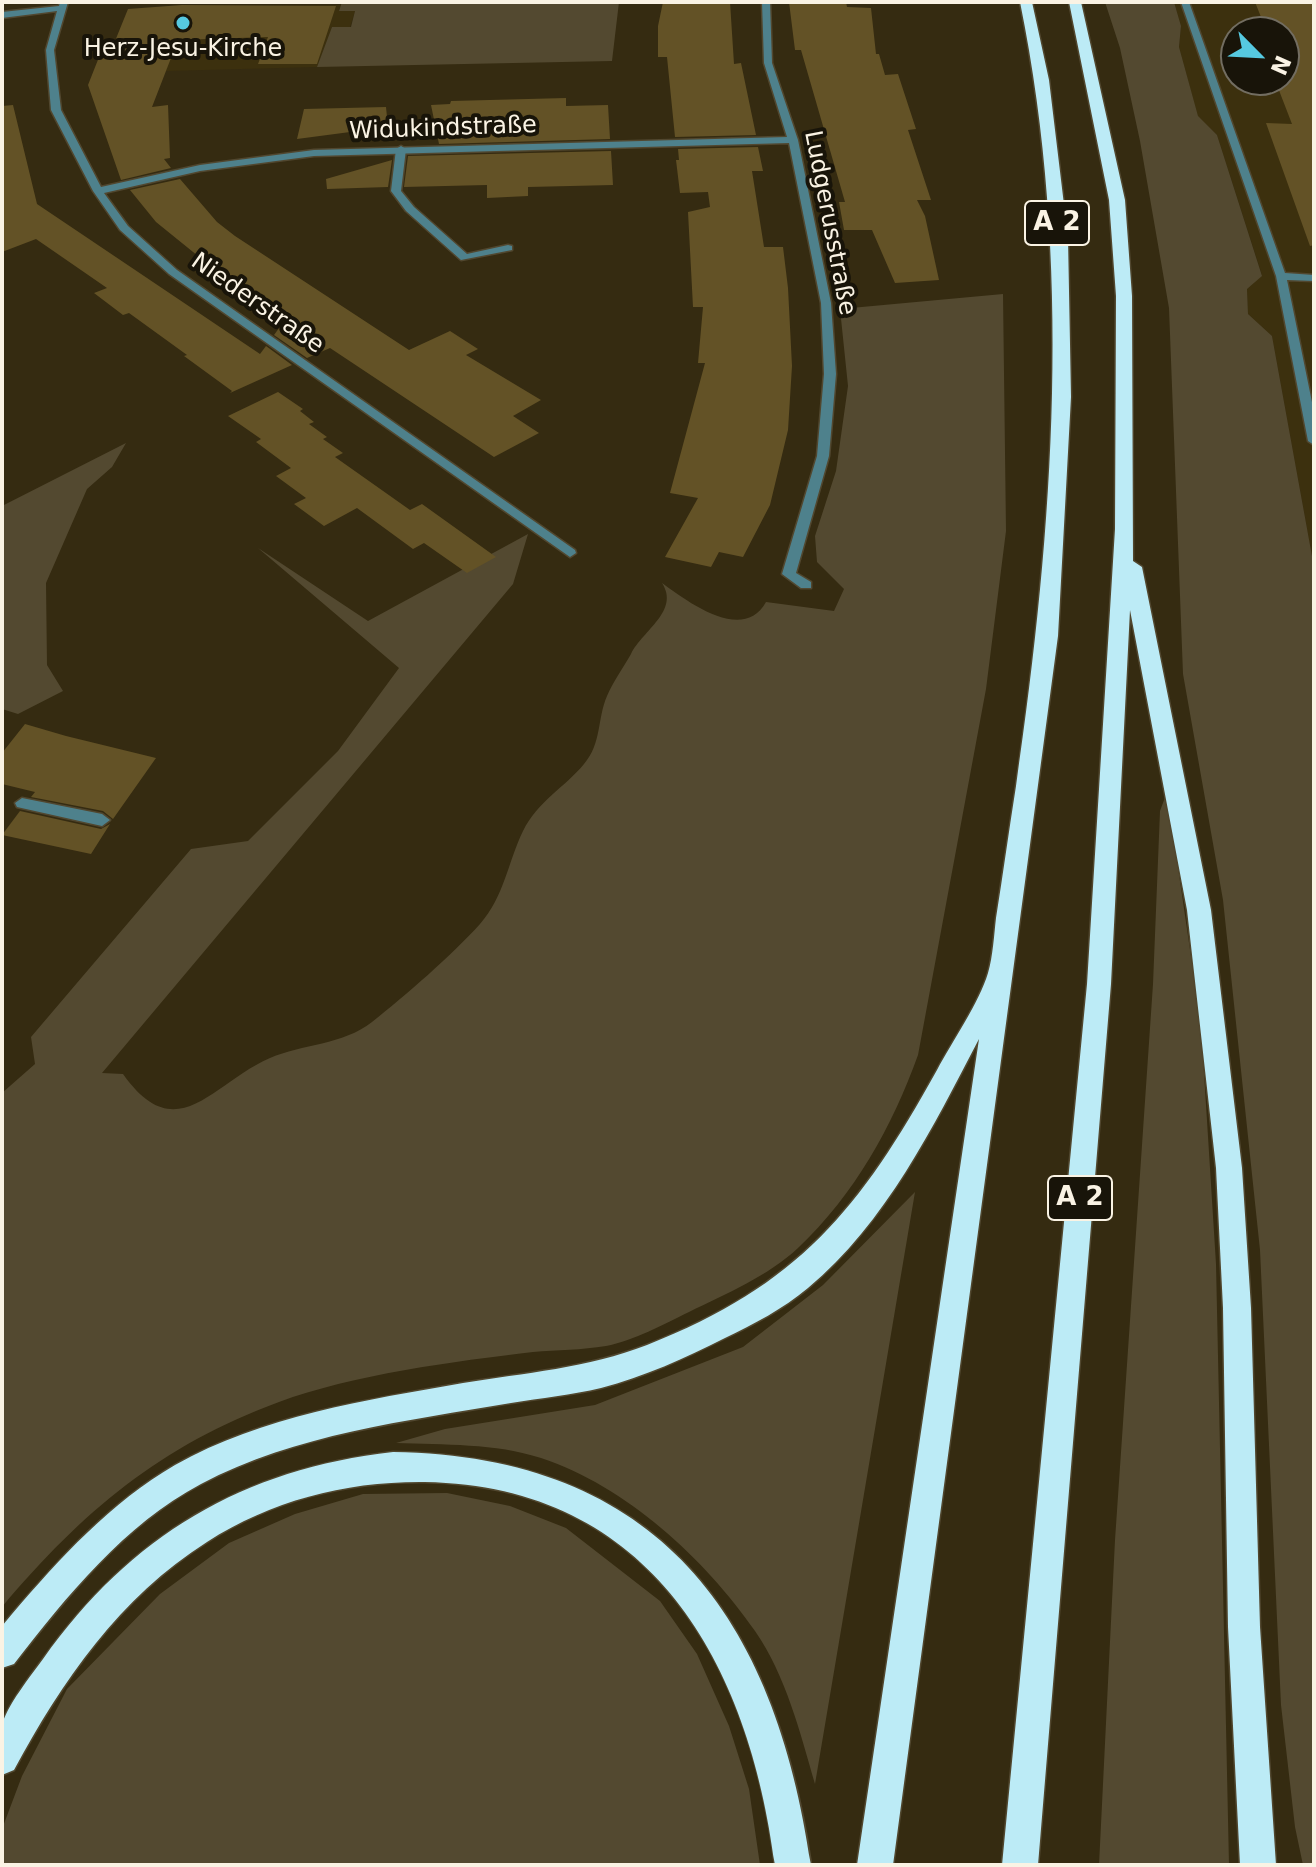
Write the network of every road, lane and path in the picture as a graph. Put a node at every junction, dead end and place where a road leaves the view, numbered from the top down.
1 (766, 2) edge
2 (1026, 2) edge
3 (1075, 2) edge
4 (1185, 2) edge
5 (62, 5) edge
6 (2, 15) edge
7 (793, 140) junction
8 (401, 149) junction
9 (98, 191) junction
10 (508, 248) dead end
11 (1281, 276) junction
12 (1314, 278) edge
13 (1314, 441) edge
14 (1125, 529) junction
15 (570, 553) dead end
16 (806, 585) dead end
17 (22, 803) dead end
18 (102, 820) dead end
19 (1000, 975) junction
20 (2, 1652) edge
21 (2, 1758) edge
22 (793, 1865) edge
23 (875, 1865) edge
24 (1020, 1865) edge
25 (1258, 1865) edge

1 - 7 street, Ludgerusstraße
2 - 19 highway, A 2
3 - 14 highway, A 2
4 - 11 street
5 - 6 street
5 - 9 street, Niederstraße
7 - 8 street, Widukindstraße
7 - 16 street, Ludgerusstraße
8 - 9 street, Widukindstraße
8 - 10 street
9 - 15 street, Niederstraße
11 - 12 street
11 - 13 street
14 - 24 highway, A 2
14 - 25 highway
17 - 18 street
19 - 20 highway
19 - 23 highway, A 2
21 - 22 highway

